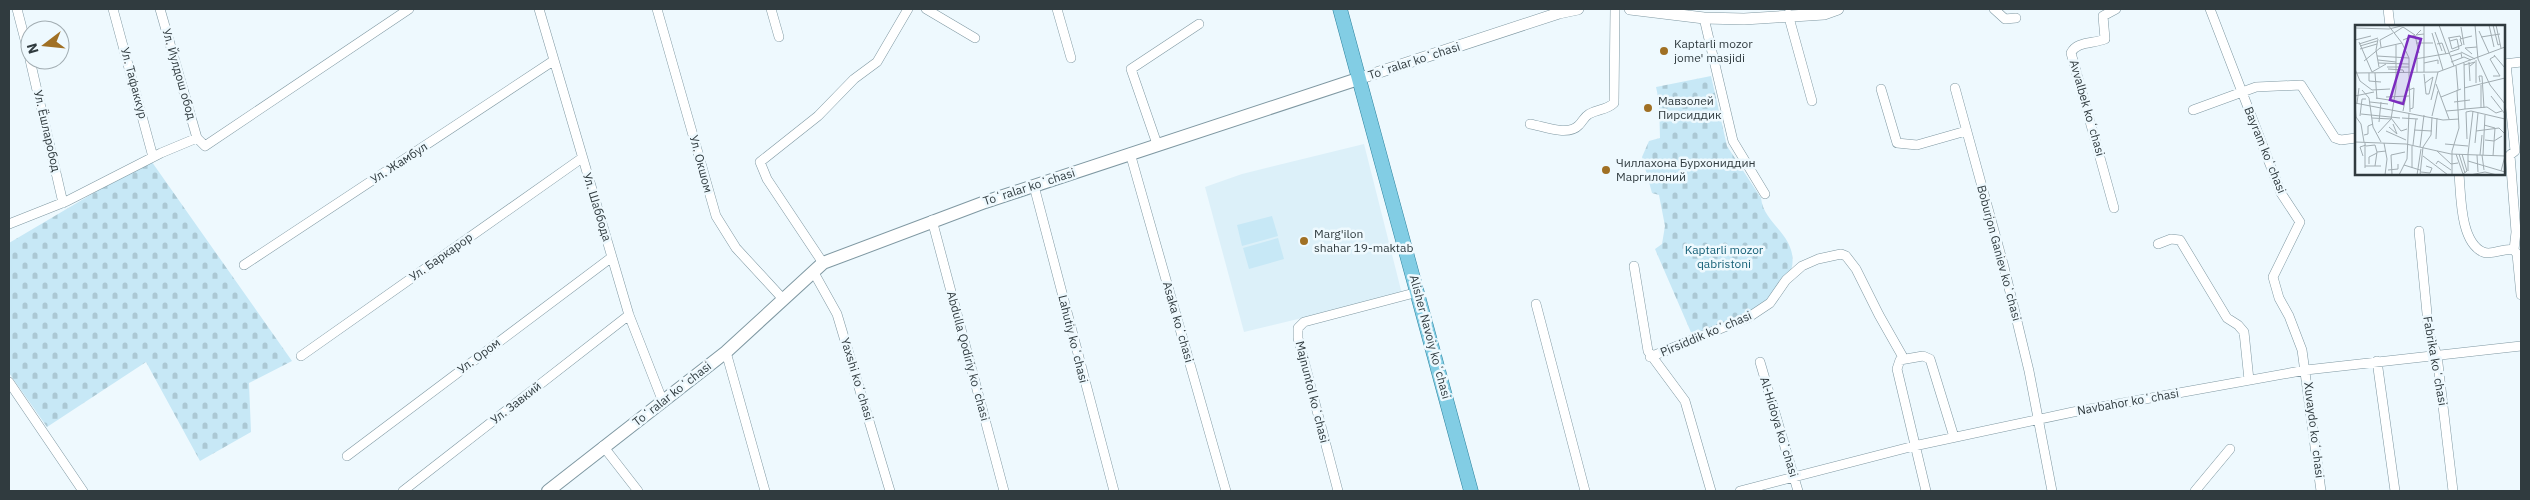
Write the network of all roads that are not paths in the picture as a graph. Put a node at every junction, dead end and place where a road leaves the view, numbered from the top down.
1 (113, 9) edge
2 (160, 9) edge
3 (409, 9) edge
4 (539, 9) edge
5 (657, 9) edge
6 (771, 9) edge
7 (908, 9) edge
8 (926, 9) edge
9 (1057, 9) edge
10 (1340, 9) edge
11 (1578, 9) edge
12 (1615, 9) edge
13 (1635, 9) edge
14 (1838, 9) edge
15 (1994, 9) edge
16 (2116, 9) edge
17 (2210, 9) edge
18 (2388, 9) edge
19 (1558, 11) edge
20 (1788, 14) junction
21 (1704, 18) junction
22 (2016, 18) dead end
23 (1199, 24) dead end
24 (2390, 25) edge
25 (779, 37) dead end
26 (975, 38) dead end
27 (1071, 58) dead end
28 (553, 61) junction
29 (2521, 62) edge
30 (2505, 64) edge
31 (33, 70) edge
32 (1358, 79) junction
33 (1955, 88) dead end
34 (1881, 89) dead end
35 (2241, 91) junction
36 (1812, 101) dead end
37 (2193, 110) dead end
38 (1530, 124) dead end
39 (1966, 131) junction
40 (197, 138) junction
41 (2355, 138) edge
42 (1157, 144) junction
43 (1130, 153) junction
44 (153, 157) junction
45 (582, 158) junction
46 (2459, 175) edge
47 (1034, 186) junction
48 (1765, 194) dead end
49 (63, 203) junction
50 (2114, 208) dead end
51 (932, 220) junction
52 (9, 224) edge
53 (2419, 231) dead end
54 (2158, 244) dead end
55 (2514, 250) junction
56 (612, 257) junction
57 (244, 265) dead end
58 (1634, 266) dead end
59 (818, 267) junction
60 (1418, 292) junction
61 (2521, 295) edge
62 (783, 299) junction
63 (1536, 304) dead end
64 (629, 315) junction
65 (2521, 346) edge
66 (726, 352) junction
67 (2436, 355) junction
68 (301, 356) dead end
69 (1650, 357) junction
70 (1904, 359) junction
71 (2377, 361) junction
72 (1760, 362) dead end
73 (2306, 370) junction
74 (2249, 380) junction
75 (10, 386) edge
76 (663, 402) junction
77 (2039, 418) junction
78 (1954, 437) junction
79 (604, 446) junction
80 (1914, 446) junction
81 (2230, 449) dead end
82 (346, 456) dead end
83 (1794, 476) junction
84 (82, 491) edge
85 (403, 491) edge
86 (548, 491) edge
87 (638, 491) edge
88 (765, 491) edge
89 (890, 491) edge
90 (1004, 491) edge
91 (1114, 491) edge
92 (1226, 491) edge
93 (1338, 491) edge
94 (1471, 491) edge
95 (1585, 491) edge
96 (1711, 491) edge
97 (1740, 491) edge
98 (1798, 491) edge
99 (1926, 491) edge
100 (2052, 491) edge
101 (2196, 491) edge
102 (2321, 491) edge
103 (2395, 491) edge
104 (2454, 491) edge

1 - 44 street, Ул. Тафаккур
2 - 40 street, Ул. Йулдош обод
3 - 40 street
4 - 28 street, Ул. Шаббода
5 - 62 street, Ул. Окшом
6 - 25 street
7 - 59 street, Yaxshi koʻchasi
8 - 26 street
9 - 27 street
10 - 32 main road, Alisher Navoiy koʻchasi
11 - 19 street, Toʻralar koʻchasi
12 - 38 street
13 - 21 street
14 - 20 street
15 - 22 street
16 - 50 street, Avvalbek koʻchasi
17 - 35 street, Bayram koʻchasi
18 - 24 street
19 - 32 street, Toʻralar koʻchasi
20 - 21 street
20 - 36 street
21 - 48 street
23 - 42 street
28 - 45 street, Ул. Шаббода
28 - 57 street, Ул. Жамбул
29 - 30 street
30 - 55 street
31 - 49 street, Ул. Ёшларобод
32 - 42 main road, Toʻralar koʻchasi
32 - 60 main road, Alisher Navoiy koʻchasi
33 - 39 street, Boburjon Ganiev koʻchasi
34 - 39 street
35 - 37 street
35 - 41 street
35 - 73 street, Bayram koʻchasi
39 - 77 street, Boburjon Ganiev koʻchasi
40 - 44 street
42 - 43 main road, Toʻralar koʻchasi
43 - 47 main road, Toʻralar koʻchasi
43 - 92 street, Asaka koʻchasi
44 - 49 street
45 - 56 street, Ул. Шаббода
45 - 68 street, Ул. Баркарор
46 - 55 street
47 - 51 main road, Toʻralar koʻchasi
47 - 91 street, Lahutiy koʻchasi
49 - 52 street
51 - 59 main road, Toʻralar koʻchasi
51 - 90 street, Abdulla Qodiriy koʻchasi
53 - 67 street, Fabrika koʻchasi
54 - 74 street
55 - 61 street
56 - 64 street, Ул. Шаббода
56 - 82 street, Ул. Ором
58 - 69 street
59 - 62 main road, Toʻralar koʻchasi
59 - 89 street, Yaxshi koʻchasi
60 - 93 street, Majnuntol koʻchasi
60 - 94 main road, Alisher Navoiy koʻchasi
62 - 66 main road, Toʻralar koʻchasi
63 - 95 street
64 - 76 street, Ул. Шаббода
64 - 85 street, Ул. Завкий
65 - 67 street, Navbahor koʻchasi
66 - 76 main road, Toʻralar koʻchasi
66 - 88 street
67 - 71 street, Navbahor koʻchasi
67 - 104 street, Fabrika koʻchasi
69 - 70 street, Pirsiddik koʻchasi
69 - 96 street, Pirsiddik koʻchasi
70 - 78 street
70 - 80 street
71 - 73 street, Navbahor koʻchasi
71 - 103 street
72 - 83 street, Al-Hidoya koʻchasi
73 - 74 street, Navbahor koʻchasi
73 - 102 street, Xuvaydo koʻchasi
74 - 77 street, Navbahor koʻchasi
75 - 84 street
76 - 79 main road, Toʻralar koʻchasi
77 - 78 street, Navbahor koʻchasi
77 - 100 street, Boburjon Ganiev koʻchasi
78 - 80 street, Navbahor koʻchasi
79 - 86 main road, Toʻralar koʻchasi
79 - 87 street
80 - 83 street, Navbahor koʻchasi
80 - 99 street
81 - 101 street
83 - 97 street, Navbahor koʻchasi
83 - 98 street, Al-Hidoya koʻchasi

